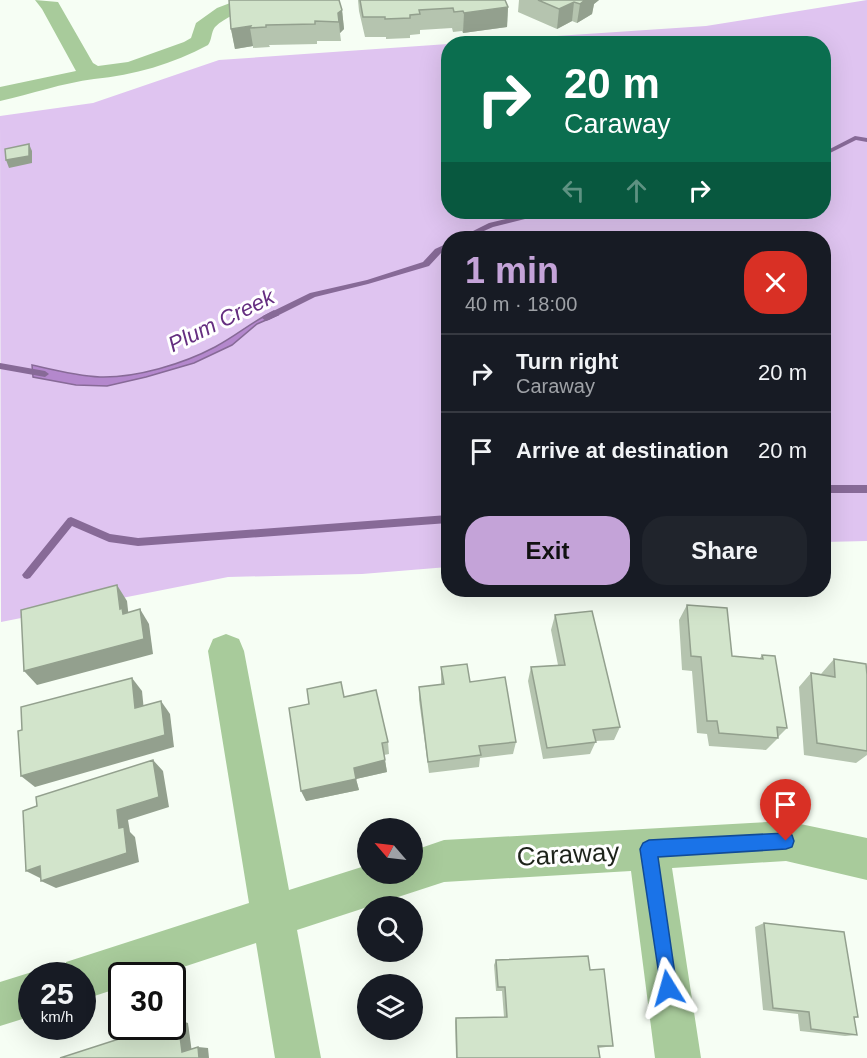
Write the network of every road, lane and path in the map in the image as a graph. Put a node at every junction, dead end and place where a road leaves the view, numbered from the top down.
1 (45, 0) edge
2 (263, 0) edge
3 (94, 73) junction
4 (0, 94) edge
5 (226, 651) dead end
6 (649, 849) junction
7 (867, 859) edge
8 (423, 868) edge
9 (373, 884) edge
10 (273, 916) junction
11 (96, 973) edge
12 (18, 998) edge
13 (0, 1004) edge
14 (298, 1058) edge
15 (678, 1058) edge

1 - 3 street
2 - 3 street
3 - 4 street
5 - 10 street
6 - 7 street, Caraway
6 - 8 street, Caraway
6 - 15 street
9 - 10 street
10 - 11 street
10 - 14 street
12 - 13 street

